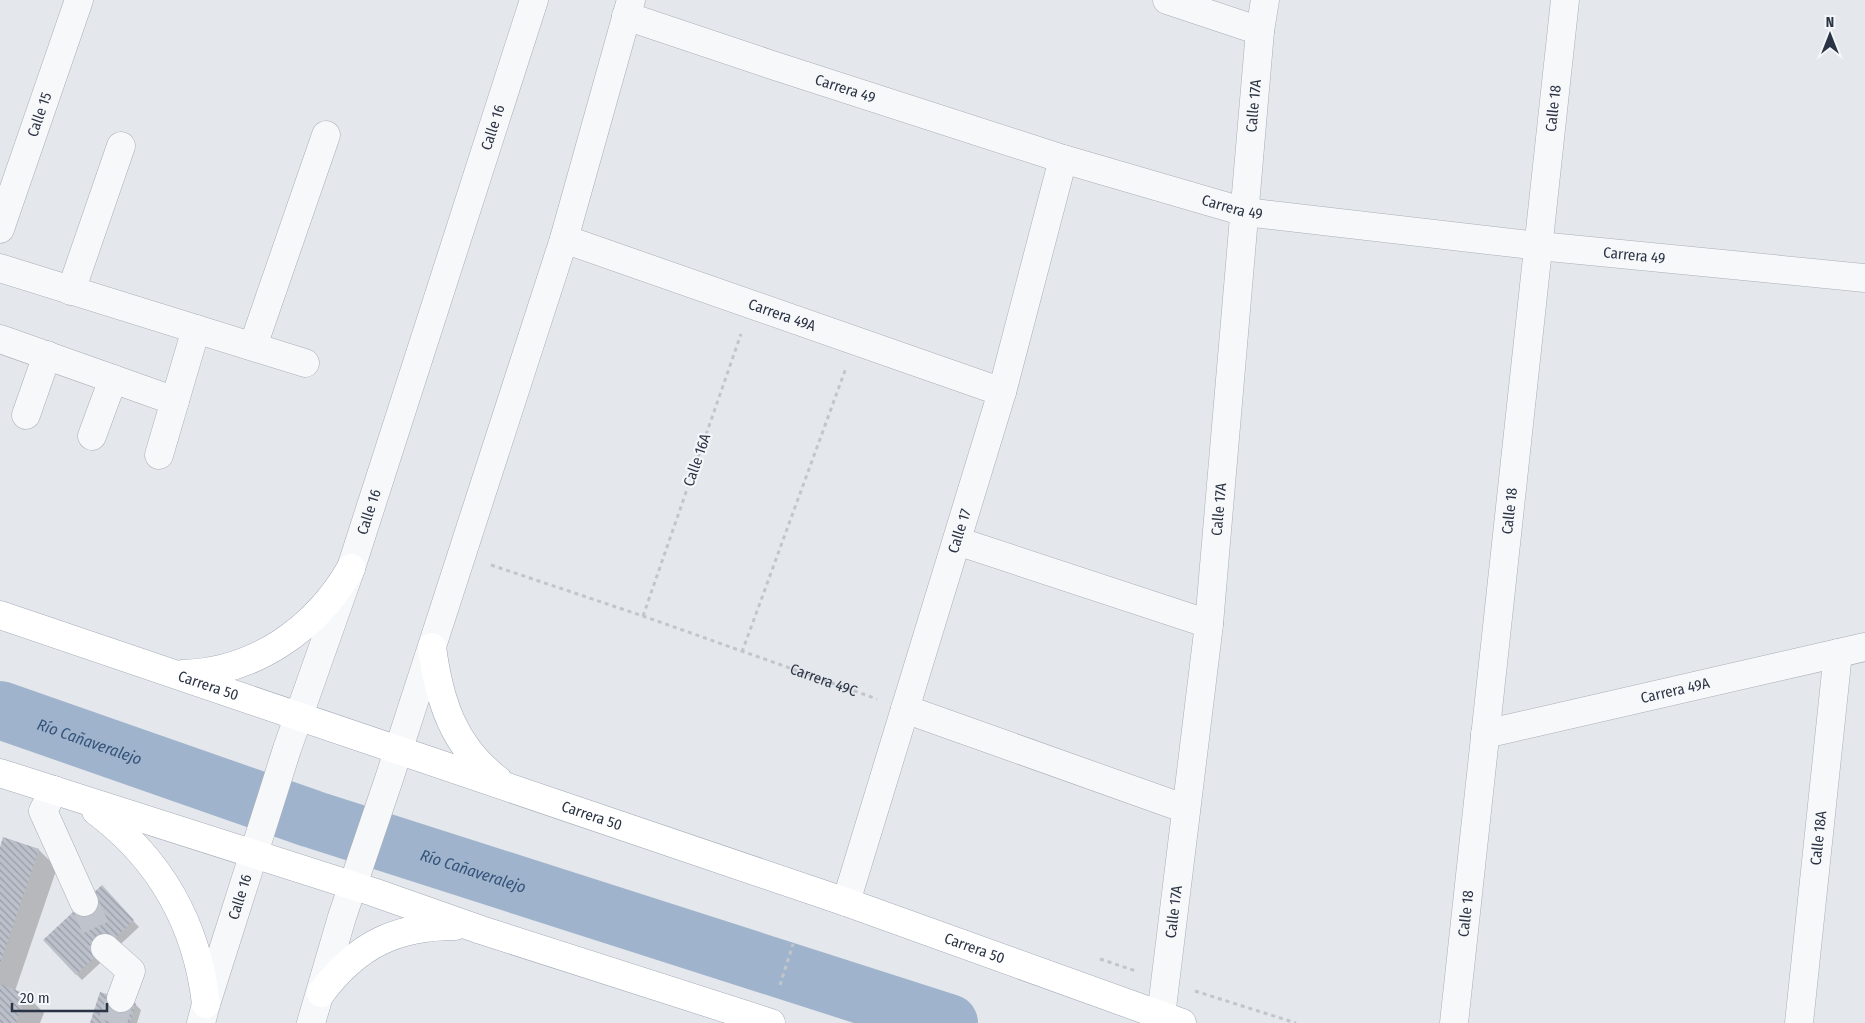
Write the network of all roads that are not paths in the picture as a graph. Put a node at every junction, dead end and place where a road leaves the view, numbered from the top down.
1 (79, 0) edge
2 (534, 0) edge
3 (1167, 0) edge
4 (1265, 0) edge
5 (1565, 0) edge
6 (628, 8) edge
7 (1260, 31) junction
8 (326, 135) dead end
9 (121, 146) dead end
10 (1063, 158) junction
11 (1245, 212) junction
12 (0, 229) edge
13 (564, 239) junction
14 (1539, 246) junction
15 (0, 268) edge
16 (1865, 278) edge
17 (71, 291) junction
18 (196, 329) junction
19 (0, 339) edge
20 (253, 346) junction
21 (47, 355) junction
22 (305, 363) dead end
23 (113, 379) junction
24 (1002, 392) junction
25 (175, 401) junction
26 (26, 414) dead end
27 (92, 436) dead end
28 (159, 455) dead end
29 (957, 541) junction
30 (351, 568) junction
31 (0, 615) edge
32 (1209, 624) junction
33 (432, 647) junction
34 (1865, 647) edge
35 (1838, 653) junction
36 (174, 674) junction
37 (905, 709) junction
38 (298, 716) junction
39 (1485, 734) junction
40 (398, 750) junction
41 (0, 773) edge
42 (505, 786) junction
43 (66, 795) junction
44 (1186, 809) junction
45 (256, 845) junction
46 (356, 876) junction
47 (84, 902) tunnel mouth
48 (846, 902) junction
49 (481, 930) junction
50 (105, 948) tunnel mouth
51 (321, 993) junction
52 (121, 998) tunnel mouth
53 (203, 1014) edge
54 (1172, 1020) edge
55 (312, 1023) edge
56 (771, 1023) edge
57 (1454, 1023) edge
58 (1799, 1023) edge

1 - 12 street, Calle 15
2 - 30 street, Calle 16
3 - 7 street
4 - 7 street, Calle 17A
5 - 14 street, Calle 18
6 - 10 street, Carrera 49
6 - 13 street
7 - 11 street, Calle 17A
8 - 20 street
9 - 17 street
10 - 11 street, Carrera 49
10 - 24 street, Calle 17
11 - 14 street, Carrera 49
11 - 32 street, Calle 17A
13 - 24 street, Carrera 49A
13 - 33 street
14 - 16 street, Carrera 49
14 - 39 street, Calle 18
15 - 17 street
17 - 18 street
18 - 20 street
18 - 25 street
19 - 21 street
20 - 22 street
21 - 23 street
21 - 26 street
23 - 25 street
23 - 27 street
24 - 29 street, Calle 17
25 - 28 street
29 - 32 street
29 - 37 street, Calle 17
30 - 36 main road
30 - 38 street, Calle 16
31 - 36 main road, Carrera 50
32 - 44 street, Calle 17A
33 - 40 street
33 - 42 main road
34 - 35 street, Carrera 49A
35 - 39 street, Carrera 49A
35 - 58 street, Calle 18A
36 - 38 main road, Carrera 50
37 - 44 street
37 - 48 street, Calle 17
38 - 40 main road, Carrera 50
38 - 45 street, Calle 16
39 - 57 street, Calle 18
40 - 42 main road, Carrera 50
40 - 46 street
41 - 43 main road
42 - 48 main road, Carrera 50
43 - 45 main road
43 - 47 street
43 - 53 main road
44 - 54 street, Calle 17A
45 - 46 main road
45 - 53 street, Calle 16
46 - 49 main road
46 - 51 street
48 - 54 main road, Carrera 50
49 - 51 main road
49 - 56 main road
50 - 52 street
51 - 55 street

